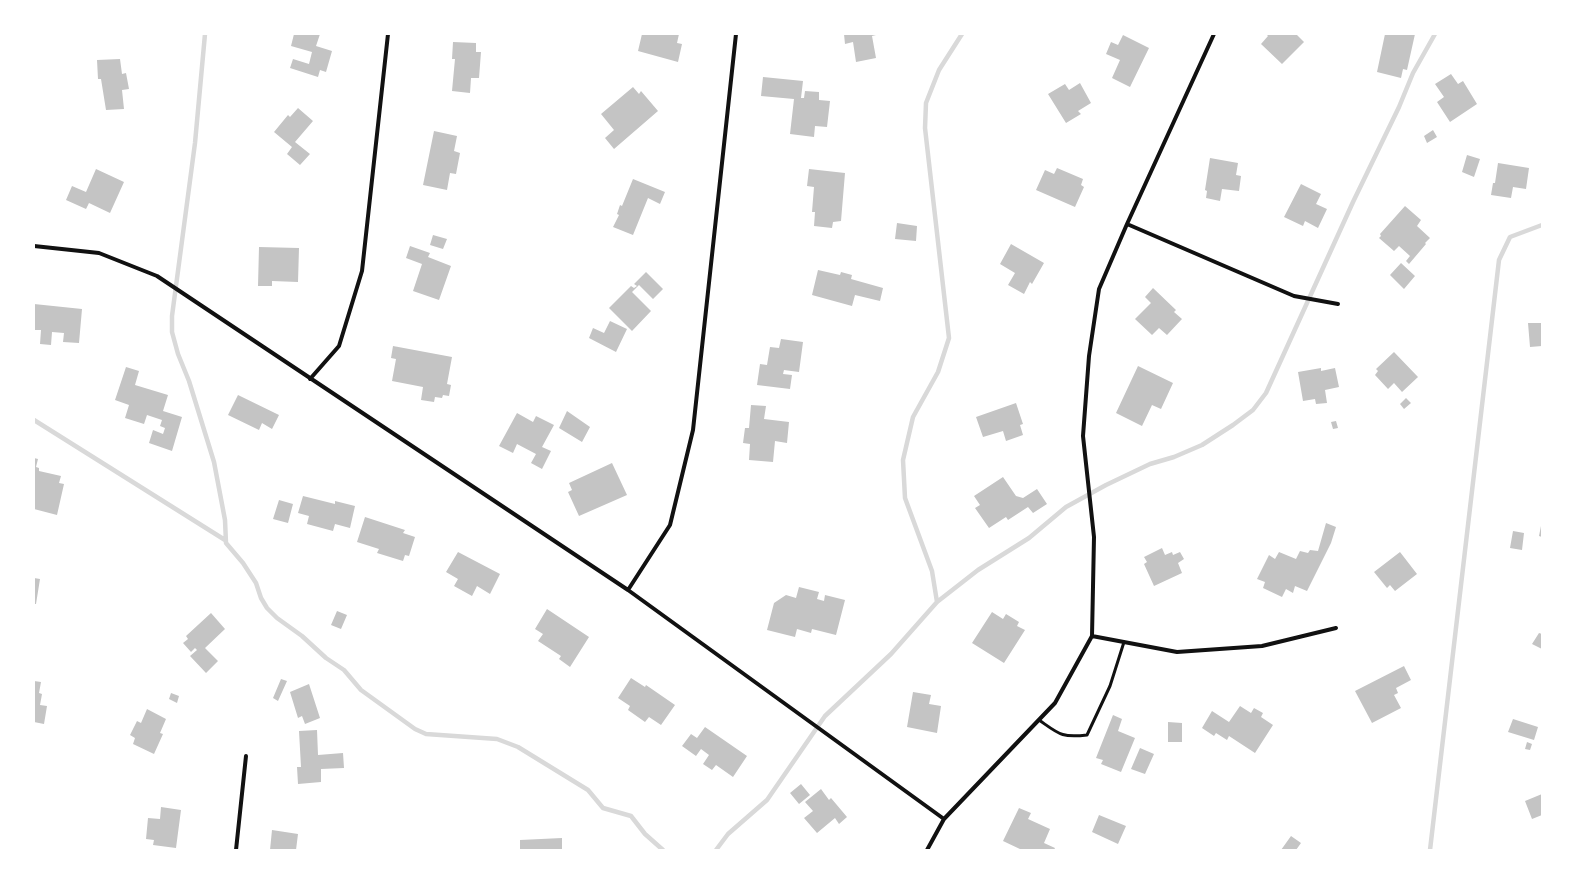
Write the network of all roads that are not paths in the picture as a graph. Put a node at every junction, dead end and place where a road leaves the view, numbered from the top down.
1 (388, 34) edge
2 (736, 34) edge
3 (1214, 34) edge
4 (1127, 224) junction
5 (34, 246) edge
6 (1338, 304) dead end
7 (310, 379) junction
8 (628, 590) junction
9 (1336, 628) dead end
10 (1092, 636) junction
11 (1124, 642) junction
12 (1039, 720) junction
13 (246, 756) dead end
14 (944, 819) junction
15 (236, 850) edge
16 (927, 850) edge

1 - 7 street
2 - 8 street
3 - 4 street
4 - 6 street
4 - 10 street
5 - 7 street
7 - 8 street
8 - 14 street
9 - 11 street
10 - 11 street
10 - 12 street
11 - 12 lane
12 - 14 street
13 - 15 street
14 - 16 street

